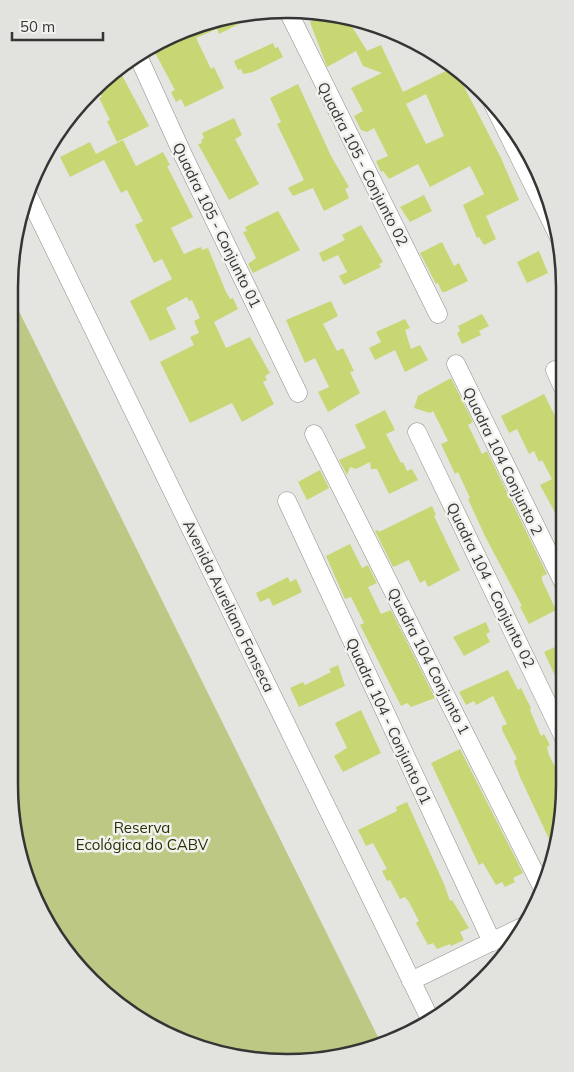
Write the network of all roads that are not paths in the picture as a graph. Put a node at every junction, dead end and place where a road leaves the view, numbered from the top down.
1 (291, 18) edge
2 (140, 61) edge
3 (508, 132) edge
4 (31, 202) edge
5 (545, 209) edge
6 (438, 314) dead end
7 (456, 364) dead end
8 (298, 392) dead end
9 (418, 432) dead end
10 (314, 434) dead end
11 (287, 501) dead end
12 (556, 568) edge
13 (556, 721) edge
14 (539, 881) edge
15 (513, 931) edge
16 (492, 942) junction
17 (411, 981) junction
18 (428, 1015) edge

1 - 6 street, Quadra 105 - Conjunto 02
2 - 8 street, Quadra 105 - Conjunto 01
3 - 5 street
4 - 17 street, Avenida Aureliano Fonseca
7 - 12 street, Quadra 104 Conjunto 2
9 - 13 street, Quadra 104 - Conjunto 02
10 - 14 street, Quadra 104 Conjunto 1
11 - 16 street, Quadra 104 - Conjunto 01
15 - 16 street
16 - 17 street
17 - 18 street, Avenida Aureliano Fonseca

